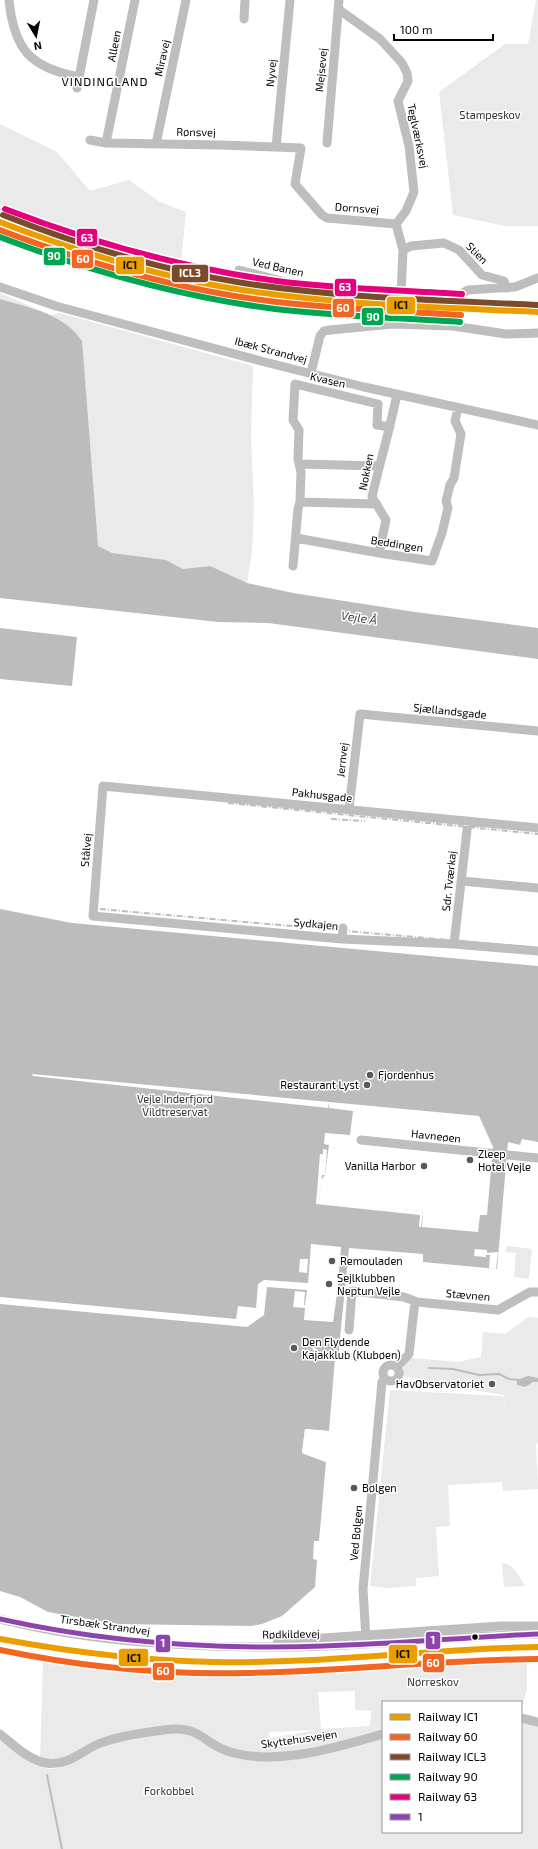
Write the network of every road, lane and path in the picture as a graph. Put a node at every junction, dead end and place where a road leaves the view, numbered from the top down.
1 (9, 0) edge
2 (94, 0) edge
3 (135, 0) edge
4 (186, 0) edge
5 (246, 0) edge
6 (290, 0) edge
7 (338, 4) edge
8 (244, 19) dead end
9 (79, 77) junction
10 (77, 88) dead end
11 (90, 140) dead end
12 (106, 143) junction
13 (327, 143) dead end
14 (156, 144) junction
15 (276, 148) junction
16 (301, 148) joint
17 (396, 224) junction
18 (403, 250) junction
19 (239, 270) dead end
20 (538, 278) edge
21 (0, 287) edge
22 (507, 288) junction
23 (401, 295) junction
24 (456, 297) junction
25 (453, 326) junction
26 (538, 333) edge
27 (311, 374) junction
28 (397, 394) junction
29 (458, 408) junction
30 (538, 426) edge
31 (390, 427) junction
32 (301, 464) junction
33 (379, 466) junction
34 (300, 502) junction
35 (377, 504) junction
36 (296, 538) junction
37 (380, 554) junction
38 (293, 566) dead end
39 (360, 714) joint
40 (538, 731) edge
41 (103, 786) joint
42 (349, 809) junction
43 (468, 821) junction
44 (538, 828) edge
45 (461, 881) junction
46 (538, 888) edge
47 (93, 916) joint
48 (343, 928) dead end
49 (342, 939) junction
50 (454, 944) junction
51 (538, 951) edge
52 (361, 1140) dead end
53 (538, 1158) edge
54 (538, 1292) edge
55 (415, 1301) junction
56 (348, 1330) dead end
57 (0, 1619) edge
58 (538, 1626) edge
59 (538, 1634) edge
60 (366, 1639) junction
61 (256, 1646) joint
62 (522, 1718) edge
63 (538, 1722) edge
64 (0, 1734) edge
65 (382, 1734) edge

1 - 9 street
2 - 9 street
3 - 12 street, Alleen
4 - 14 street, Miravej
5 - 8 street
6 - 15 street, Nyvej
7 - 13 street, Mejsevej
7 - 17 street, Teglværksvej
9 - 10 street
11 - 12 street, Rønsvej
12 - 14 street, Rønsvej
14 - 15 street, Rønsvej
15 - 16 street, Rønsvej
16 - 17 street, Dornsvej
17 - 18 street
18 - 22 street, Stien
18 - 23 street
19 - 23 street, Ved Banen
20 - 22 street
21 - 27 street, Ibæk Strandvej
22 - 24 street
23 - 24 street, Ved Banen
24 - 25 street
25 - 26 street
25 - 27 street
27 - 28 street, Ibæk Strandvej
28 - 29 street, Ibæk Strandvej
28 - 31 street, Nokken
29 - 30 street, Ibæk Strandvej
29 - 37 street, Beddingen
31 - 32 street, Kvasen
31 - 33 street, Nokken
32 - 33 street
32 - 34 street, Kvasen
33 - 35 street, Nokken
34 - 35 street
34 - 36 street, Kvasen
35 - 37 street, Nokken
36 - 37 street, Beddingen
36 - 38 street, Kvasen
39 - 40 street, Sjællandsgade
39 - 42 street, Jernvej
41 - 42 street, Pakhusgade
41 - 47 street, Stålvej
42 - 43 street, Pakhusgade
43 - 44 street, Pakhusgade
43 - 45 street, Sdr. Tværkaj
45 - 46 street
45 - 50 street, Sdr. Tværkaj
47 - 49 street, Sydkajen
48 - 49 street
49 - 50 street, Sydkajen
50 - 51 street, Sydkajen
52 - 53 street, Havneøen
54 - 55 street, Stævnen
55 - 56 street, Stævnen
55 - 60 street, Ved Bølgen
57 - 61 street, Tirsbæk Strandvej
58 - 60 street, Rødkildevej
59 - 60 street, Rødkildevej
60 - 61 street, Rødkildevej
62 - 63 street
64 - 65 street, Skyttehusvejen

